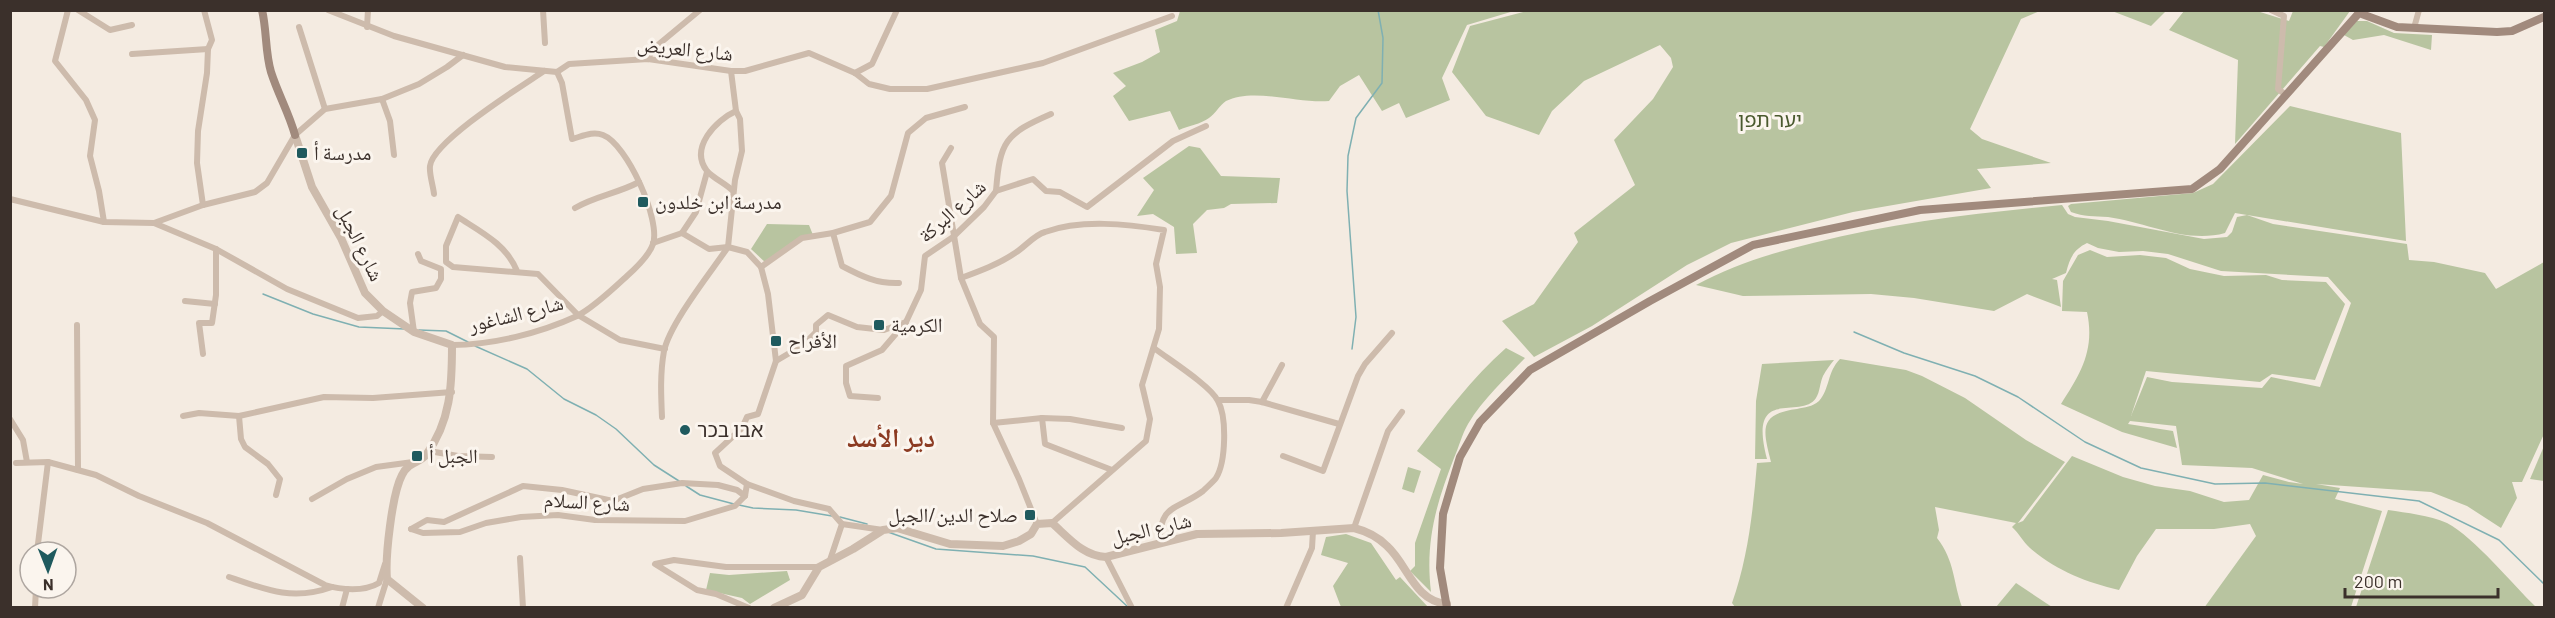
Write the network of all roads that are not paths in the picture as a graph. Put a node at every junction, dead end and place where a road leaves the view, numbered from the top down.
1 (68, 10) edge
2 (78, 10) edge
3 (204, 10) edge
4 (262, 10) edge
5 (328, 10) edge
6 (368, 10) edge
7 (543, 10) edge
8 (700, 10) edge
9 (897, 10) edge
10 (2271, 10) edge
11 (2419, 10) edge
12 (2360, 12) edge
13 (2285, 13) edge
14 (1172, 16) dead end
15 (2544, 17) edge
16 (132, 25) dead end
17 (299, 27) dead end
18 (367, 27) junction
19 (2414, 28) junction
20 (545, 43) dead end
21 (208, 49) junction
22 (132, 54) dead end
23 (463, 55) junction
24 (648, 59) junction
25 (544, 71) junction
26 (731, 71) junction
27 (557, 72) junction
28 (855, 73) junction
29 (2286, 95) junction
30 (382, 99) junction
31 (965, 107) dead end
32 (324, 110) junction
33 (736, 111) junction
34 (1051, 114) dead end
35 (1206, 126) dead end
36 (295, 135) junction
37 (951, 148) dead end
38 (394, 155) dead end
39 (707, 172) junction
40 (639, 182) junction
41 (733, 191) junction
42 (996, 191) junction
43 (434, 194) dead end
44 (10, 199) edge
45 (203, 205) junction
46 (575, 208) dead end
47 (104, 222) junction
48 (154, 223) junction
49 (833, 232) junction
50 (682, 233) junction
51 (953, 237) junction
52 (653, 243) junction
53 (728, 247) junction
54 (216, 249) junction
55 (418, 254) dead end
56 (761, 267) junction
57 (517, 271) junction
58 (961, 278) junction
59 (899, 283) dead end
60 (185, 301) dead end
61 (215, 304) junction
62 (383, 311) junction
63 (578, 315) junction
64 (906, 322) junction
65 (77, 325) dead end
66 (414, 332) junction
67 (1392, 333) dead end
68 (452, 345) junction
69 (1154, 348) junction
70 (665, 349) junction
71 (203, 354) dead end
72 (776, 361) junction
73 (1282, 365) dead end
74 (452, 392) junction
75 (878, 398) dead end
76 (1218, 400) junction
77 (1262, 402) junction
78 (1402, 412) dead end
79 (183, 416) dead end
80 (239, 416) junction
81 (662, 417) dead end
82 (1042, 418) junction
83 (10, 419) edge
84 (993, 423) junction
85 (1340, 424) junction
86 (1122, 428) dead end
87 (429, 451) junction
88 (1283, 456) dead end
89 (492, 457) dead end
90 (27, 462) junction
91 (48, 462) junction
92 (413, 462) junction
93 (16, 463) dead end
94 (78, 470) junction
95 (1112, 470) junction
96 (747, 484) junction
97 (276, 495) dead end
98 (745, 496) junction
99 (312, 499) dead end
100 (1052, 523) junction
101 (842, 524) junction
102 (1037, 524) junction
103 (1354, 528) junction
104 (883, 530) junction
105 (1313, 531) junction
106 (38, 540) edge
107 (1160, 543) junction
108 (1106, 557) junction
109 (520, 558) dead end
110 (830, 560) junction
111 (385, 564) junction
112 (819, 567) junction
113 (229, 577) dead end
114 (387, 579) junction
115 (332, 587) junction
116 (347, 589) junction
117 (1447, 606) edge
118 (342, 608) edge
119 (378, 608) edge
120 (423, 608) edge
121 (523, 608) edge
122 (749, 608) edge
123 (774, 608) edge
124 (1132, 608) edge
125 (1286, 608) edge

1 - 47 street
2 - 16 street
3 - 21 street
4 - 36 main road
5 - 18 street, شارع العريض
6 - 18 street
7 - 20 street
8 - 24 street
9 - 28 street
10 - 13 street
11 - 19 street
12 - 19 main road
12 - 29 main road
13 - 29 street
14 - 28 street, شارع العريض
15 - 19 main road
17 - 32 street
18 - 23 street, شارع العريض
21 - 22 street
21 - 45 street
23 - 25 street, شارع العريض
23 - 30 street
24 - 26 street, شارع العريض
24 - 27 street, شارع العريض
25 - 27 street, شارع العريض
25 - 43 street
26 - 28 street, شارع العريض
26 - 33 street
27 - 40 street
29 - 117 main road
30 - 32 street
30 - 38 street
31 - 49 street
32 - 36 street
33 - 39 street
33 - 41 street
34 - 42 street
35 - 42 street, شارع البركة
36 - 45 street
36 - 62 street, شارع الجبل
37 - 51 street
39 - 41 street
39 - 50 street
40 - 46 street
40 - 52 street
41 - 53 street
42 - 51 street, شارع البركة
44 - 47 street
45 - 48 street
47 - 48 street
48 - 54 street
49 - 56 street
49 - 59 street
50 - 52 street
50 - 53 street
51 - 58 street
51 - 64 street, شارع البركة
52 - 63 street, شارع الشاغور
53 - 56 street
53 - 70 street
54 - 61 street
54 - 62 street
55 - 66 street
56 - 72 street
57 - 57 street
57 - 63 street
58 - 69 street
58 - 84 street
60 - 61 street
61 - 71 street
62 - 66 street, شارع الجبل
63 - 68 street, شارع الشاغور
63 - 70 street
64 - 72 street
64 - 75 street, شارع البركة
65 - 94 street
66 - 68 street, شارع الجبل
67 - 85 street
68 - 74 street
69 - 76 street
69 - 95 street
70 - 81 street
72 - 96 street
73 - 77 street
74 - 80 street
74 - 87 street
76 - 77 street
76 - 107 street
77 - 85 street
78 - 103 street
79 - 80 street
80 - 97 street
82 - 84 street
82 - 86 street
82 - 95 street
83 - 90 street
84 - 102 street
85 - 88 street
87 - 89 street
87 - 92 street
90 - 91 street
90 - 93 street
91 - 94 street
91 - 106 street
92 - 99 street
92 - 111 street
94 - 115 street
95 - 100 street
96 - 98 street
96 - 101 street
98 - 98 street, شارع السلام
100 - 102 street
100 - 108 street, شارع الجبل
101 - 104 street
101 - 110 street
102 - 104 street
103 - 105 street, شارع الجبل
103 - 117 street, شارع الجبل
104 - 110 street
105 - 107 street, شارع الجبل
105 - 125 street
107 - 108 street, شارع الجبل
108 - 124 street
109 - 121 street
110 - 112 street
111 - 114 street
111 - 116 street
112 - 122 street
112 - 123 street
113 - 115 street
114 - 119 street
114 - 120 street
115 - 116 street
116 - 118 street

